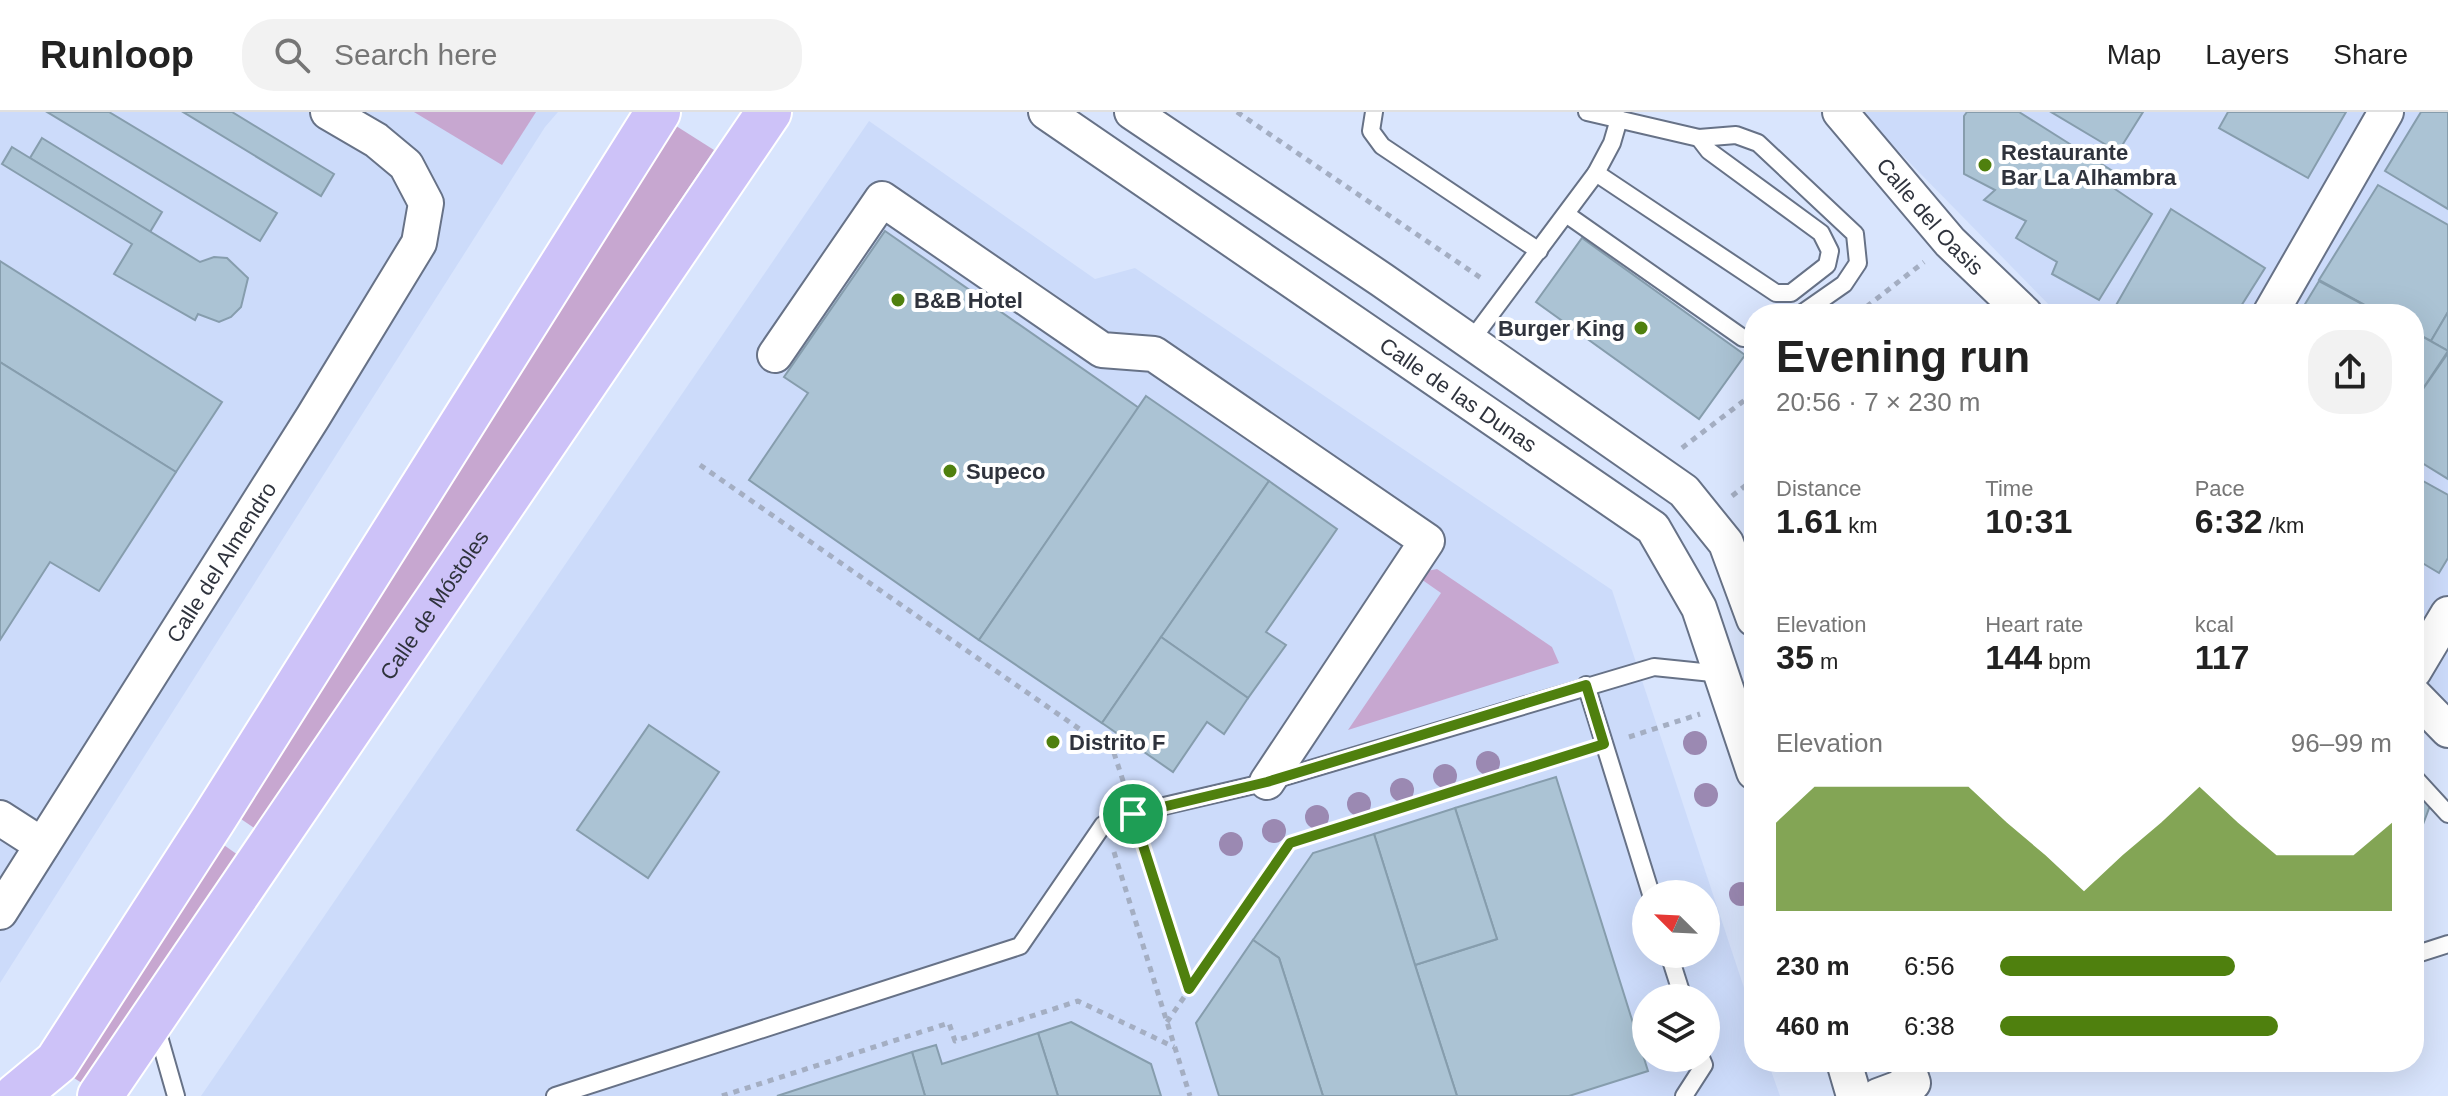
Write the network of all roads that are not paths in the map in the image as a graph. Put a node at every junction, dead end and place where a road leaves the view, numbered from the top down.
1 (328, 112) edge
2 (658, 112) edge
3 (769, 112) edge
4 (1046, 112) edge
5 (1132, 112) edge
6 (1374, 112) edge
7 (1587, 112) edge
8 (1840, 112) edge
9 (2386, 112) edge
10 (1619, 119) junction
11 (1699, 138) junction
12 (1596, 173) junction
13 (1566, 214) junction
14 (1539, 251) junction
15 (1815, 304) edge
16 (2015, 304) edge
17 (2276, 304) edge
18 (1744, 338) edge
19 (1470, 342) junction
20 (775, 355) dead end
21 (1744, 589) edge
22 (2448, 614) edge
23 (2424, 654) edge
24 (1586, 685) junction
25 (1728, 689) junction
26 (2424, 705) edge
27 (2448, 730) edge
28 (1744, 740) edge
29 (1267, 782) junction
30 (2424, 788) edge
31 (2448, 814) edge
32 (0, 818) edge
33 (42, 845) junction
34 (1647, 880) edge
35 (0, 912) edge
36 (2448, 944) edge
37 (2424, 952) edge
38 (153, 1017) junction
39 (1699, 1072) edge
40 (1847, 1072) edge
41 (1909, 1072) edge
42 (16, 1096) edge
43 (100, 1096) edge
44 (176, 1096) edge
45 (555, 1096) edge
46 (1684, 1096) edge
47 (1854, 1096) edge
48 (1878, 1096) edge

1 - 33 street, Calle del Almendro
2 - 42 main road
3 - 38 main road, Calle de Móstoles
4 - 25 street, Calle de las Dunas
5 - 19 street
6 - 14 lane
7 - 10 lane
8 - 16 street, Calle del Oasis
9 - 17 street
10 - 11 lane
10 - 12 lane
11 - 12 lane
11 - 15 lane
12 - 13 lane
13 - 14 lane
13 - 18 lane
14 - 19 lane
19 - 21 street
20 - 29 street
22 - 23 street
24 - 25 lane
24 - 29 lane
24 - 34 lane
25 - 28 street, Calle de las Dunas
26 - 27 street
29 - 45 lane
30 - 31 lane
32 - 33 street
33 - 35 street, Calle del Almendro
36 - 37 lane
38 - 43 main road, Calle de Móstoles
38 - 44 lane
39 - 46 lane
40 - 47 street
41 - 48 street

